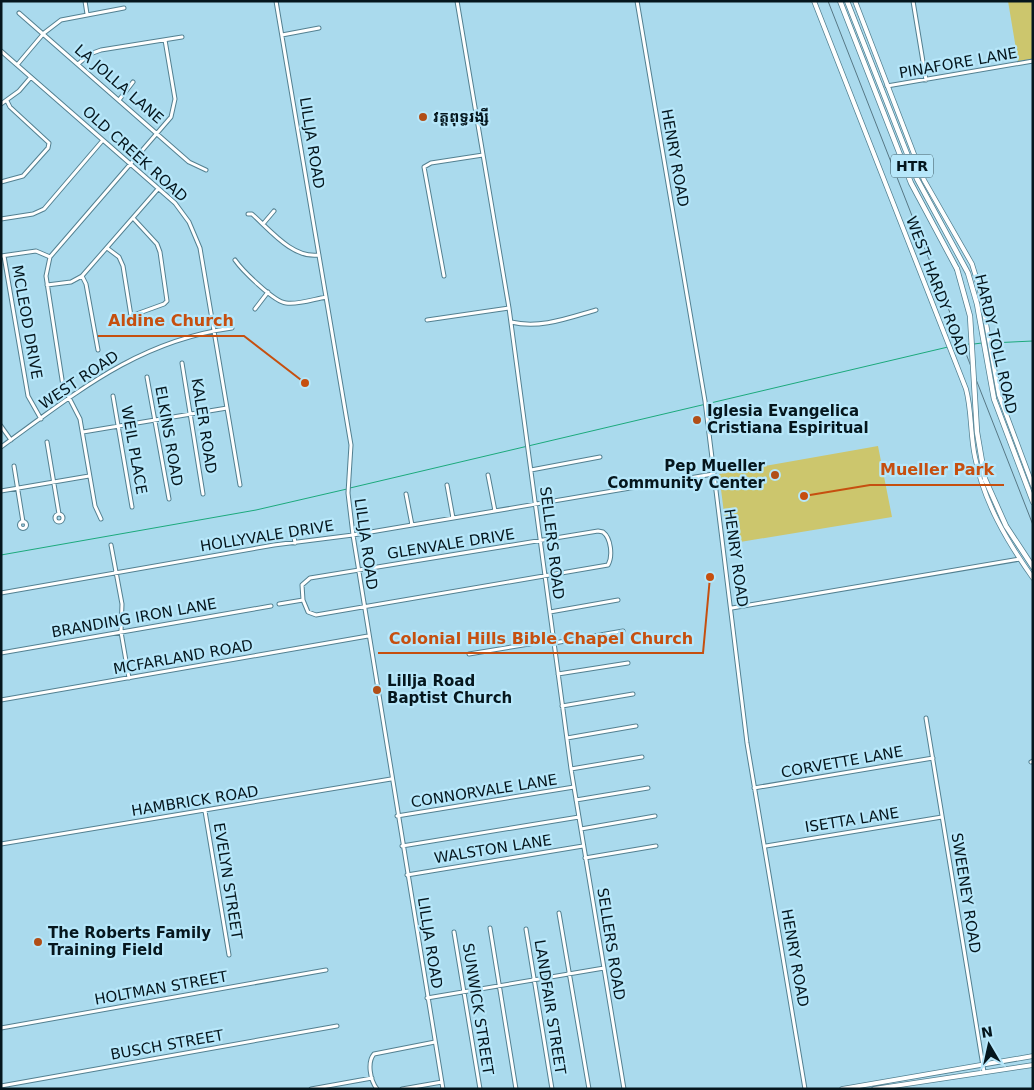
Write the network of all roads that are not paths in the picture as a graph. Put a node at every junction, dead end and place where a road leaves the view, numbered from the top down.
1 (85, 1) edge
2 (276, 1) edge
3 (457, 1) edge
4 (637, 1) edge
5 (814, 1) edge
6 (840, 1) edge
7 (847, 1) edge
8 (856, 1) edge
9 (914, 1) edge
10 (124, 8) dead end
11 (19, 13) dead end
12 (87, 14) junction
13 (319, 28) dead end
14 (44, 33) junction
15 (282, 35) junction
16 (182, 37) dead end
17 (165, 40) junction
18 (2, 53) edge
19 (1033, 61) edge
20 (78, 64) junction
21 (17, 65) junction
22 (31, 77) junction
23 (926, 80) junction
24 (133, 82) dead end
25 (887, 86) junction
26 (119, 100) junction
27 (7, 101) junction
28 (1, 104) edge
29 (159, 134) junction
30 (103, 140) junction
31 (483, 154) junction
32 (131, 165) junction
33 (206, 170) dead end
34 (1, 182) edge
35 (158, 189) junction
36 (274, 211) dead end
37 (248, 214) dead end
38 (133, 218) junction
39 (1, 219) edge
40 (263, 224) junction
41 (107, 248) junction
42 (319, 255) junction
43 (3, 256) edge
44 (50, 257) junction
45 (235, 260) dead end
46 (82, 276) junction
47 (444, 276) dead end
48 (47, 286) junction
49 (268, 292) junction
50 (326, 297) junction
51 (509, 308) junction
52 (255, 309) dead end
53 (596, 310) dead end
54 (427, 320) dead end
55 (511, 322) junction
56 (232, 328) dead end
57 (213, 331) junction
58 (98, 350) dead end
59 (182, 363) dead end
60 (147, 377) dead end
61 (114, 396) dead end
62 (69, 399) junction
63 (227, 408) junction
64 (190, 415) junction
65 (41, 419) junction
66 (155, 421) junction
67 (1, 426) edge
68 (118, 427) junction
69 (83, 432) junction
70 (11, 440) junction
71 (47, 442) dead end
72 (1, 447) edge
73 (600, 458) dead end
74 (14, 466) dead end
75 (531, 470) junction
76 (713, 474) junction
77 (488, 475) dead end
78 (89, 476) junction
79 (54, 482) junction
80 (240, 485) dead end
81 (447, 485) dead end
82 (1033, 486) edge
83 (18, 488) junction
84 (1, 491) edge
85 (203, 494) dead end
86 (406, 494) dead end
87 (169, 499) dead end
88 (1033, 502) edge
89 (536, 504) junction
90 (132, 507) dead end
91 (495, 511) junction
92 (59, 514) dead end
93 (453, 518) junction
94 (101, 519) dead end
95 (23, 522) dead end
96 (412, 525) junction
97 (293, 531) dead end
98 (353, 535) junction
99 (540, 541) junction
100 (295, 543) junction
101 (111, 545) dead end
102 (1020, 559) junction
103 (1033, 567) edge
104 (358, 571) junction
105 (116, 573) junction
106 (545, 577) junction
107 (1033, 578) edge
108 (1, 593) edge
109 (304, 600) junction
110 (618, 600) dead end
111 (279, 604) dead end
112 (271, 606) dead end
113 (364, 607) junction
114 (732, 608) junction
115 (550, 612) junction
116 (623, 631) dead end
117 (121, 632) junction
118 (368, 636) junction
119 (554, 642) junction
120 (1, 653) edge
121 (469, 654) dead end
122 (628, 663) dead end
123 (558, 674) junction
124 (129, 678) junction
125 (633, 694) dead end
126 (1, 700) edge
127 (562, 706) junction
128 (926, 718) dead end
129 (636, 726) dead end
130 (567, 738) junction
131 (642, 757) dead end
132 (933, 758) junction
133 (571, 769) junction
134 (392, 779) junction
135 (574, 787) junction
136 (648, 788) dead end
137 (754, 788) junction
138 (576, 800) junction
139 (205, 811) junction
140 (398, 816) junction
141 (655, 816) dead end
142 (942, 816) junction
143 (579, 817) junction
144 (581, 829) junction
145 (1, 844) edge
146 (402, 846) junction
147 (584, 846) junction
148 (656, 846) dead end
149 (766, 846) junction
150 (586, 858) junction
151 (407, 875) junction
152 (560, 913) dead end
153 (490, 928) dead end
154 (526, 929) dead end
155 (454, 932) dead end
156 (229, 955) dead end
157 (604, 968) junction
158 (326, 970) dead end
159 (570, 974) junction
160 (534, 980) junction
161 (499, 986) junction
162 (464, 992) junction
163 (427, 998) junction
164 (337, 1026) dead end
165 (1, 1028) edge
166 (435, 1042) junction
167 (1032, 1056) edge
168 (1033, 1063) edge
169 (982, 1065) junction
170 (962, 1068) junction
171 (984, 1072) junction
172 (964, 1075) junction
173 (914, 1077) junction
174 (372, 1078) junction
175 (442, 1082) junction
176 (915, 1082) junction
177 (1, 1086) edge
178 (860, 1087) edge
179 (311, 1089) edge
180 (377, 1089) edge
181 (402, 1089) edge
182 (443, 1089) edge
183 (480, 1089) edge
184 (516, 1089) edge
185 (552, 1089) edge
186 (589, 1089) edge
187 (624, 1089) edge
188 (805, 1089) edge
189 (842, 1089) edge
190 (874, 1089) edge

1 - 12 street
2 - 15 street, LILLJA ROAD
3 - 31 street, SELLERS ROAD
4 - 76 street, HENRY ROAD
5 - 102 main road, WEST HARDY ROAD
6 - 103 highway, HARDY TOLL ROAD / HTR, bridge
7 - 88 highway, HARDY TOLL ROAD / HTR
8 - 25 main road
9 - 23 street
10 - 12 street
11 - 14 street, LA JOLLA LANE
12 - 14 street
13 - 15 street
14 - 20 street, LA JOLLA LANE
14 - 21 street
15 - 42 street, LILLJA ROAD
16 - 17 street
17 - 20 street
17 - 29 street
18 - 21 street, OLD CREEK ROAD
19 - 23 street, PINAFORE LANE
20 - 26 street, LA JOLLA LANE
21 - 22 street, OLD CREEK ROAD
22 - 27 street
22 - 30 street, OLD CREEK ROAD
23 - 25 street, PINAFORE LANE
24 - 26 street
25 - 82 main road
26 - 29 street, LA JOLLA LANE
27 - 28 street
27 - 34 street
29 - 32 street
29 - 33 street, LA JOLLA LANE
30 - 32 street, OLD CREEK ROAD
30 - 39 street
31 - 47 street
31 - 51 street, SELLERS ROAD
32 - 35 street, OLD CREEK ROAD
32 - 44 street
35 - 38 street
35 - 57 street, OLD CREEK ROAD
36 - 40 street
37 - 40 street
38 - 41 street
38 - 41 street
40 - 42 street
41 - 46 street
42 - 50 street, LILLJA ROAD
43 - 44 street
43 - 65 street, MCLEOD DRIVE
44 - 48 street
45 - 49 street
46 - 48 street
46 - 58 street
48 - 62 street
49 - 50 street
49 - 52 street
50 - 98 street, LILLJA ROAD
51 - 54 street
51 - 55 street, SELLERS ROAD
53 - 55 street
55 - 75 street, SELLERS ROAD
56 - 57 street, WEST ROAD
57 - 62 street, WEST ROAD
57 - 63 street, OLD CREEK ROAD
59 - 64 street, KALER ROAD
60 - 66 street, ELKINS ROAD
61 - 68 street, WEIL PLACE
62 - 65 street, WEST ROAD
62 - 69 street
63 - 64 street
63 - 80 street, OLD CREEK ROAD
64 - 66 street
64 - 85 street, KALER ROAD
65 - 70 street, WEST ROAD
66 - 68 street
66 - 87 street, ELKINS ROAD
67 - 70 street
68 - 69 street
68 - 90 street, WEIL PLACE
69 - 78 street
70 - 72 street, WEST ROAD
71 - 79 street
73 - 75 street
74 - 83 street
75 - 89 street, SELLERS ROAD
76 - 89 street, HOLLYVALE DRIVE
76 - 114 street, HENRY ROAD
77 - 91 street
78 - 79 street
78 - 94 street
79 - 83 street
79 - 92 street
81 - 93 street
83 - 84 street
83 - 95 street
86 - 96 street
89 - 91 street, HOLLYVALE DRIVE
89 - 99 street, SELLERS ROAD
91 - 93 street, HOLLYVALE DRIVE
93 - 96 street, HOLLYVALE DRIVE
96 - 98 street, HOLLYVALE DRIVE
97 - 100 street
98 - 100 street, HOLLYVALE DRIVE
98 - 104 street, LILLJA ROAD
99 - 104 street, GLENVALE DRIVE
99 - 106 street, SELLERS ROAD
99 - 106 street, GLENVALE DRIVE
100 - 105 street, HOLLYVALE DRIVE
101 - 105 street
102 - 107 main road, WEST HARDY ROAD
102 - 114 street
104 - 109 street, GLENVALE DRIVE
104 - 113 street, LILLJA ROAD
105 - 108 street, HOLLYVALE DRIVE
105 - 117 street
106 - 113 street
106 - 115 street, SELLERS ROAD
109 - 111 street
109 - 113 street
110 - 115 street
112 - 117 street, BRANDING IRON LANE
113 - 118 street, LILLJA ROAD
114 - 137 street, HENRY ROAD
115 - 119 street, SELLERS ROAD
116 - 119 street
117 - 120 street, BRANDING IRON LANE
117 - 124 street
118 - 124 street, MCFARLAND ROAD
118 - 134 street, LILLJA ROAD
119 - 121 street
119 - 123 street, SELLERS ROAD
122 - 123 street
123 - 127 street, SELLERS ROAD
124 - 126 street, MCFARLAND ROAD
125 - 127 street
127 - 130 street, SELLERS ROAD
128 - 132 street, SWEENEY ROAD
129 - 130 street
130 - 133 street, SELLERS ROAD
131 - 133 street
132 - 137 street, CORVETTE LANE
132 - 142 street, SWEENEY ROAD
133 - 135 street, SELLERS ROAD
134 - 139 street, HAMBRICK ROAD
134 - 140 street, LILLJA ROAD
135 - 138 street, SELLERS ROAD
135 - 140 street, CONNORVALE LANE
136 - 138 street
137 - 149 street, HENRY ROAD
138 - 143 street, SELLERS ROAD
139 - 145 street, HAMBRICK ROAD
139 - 156 street, EVELYN STREET
140 - 146 street, LILLJA ROAD
141 - 144 street
142 - 149 street, ISETTA LANE
142 - 169 street, SWEENEY ROAD
143 - 144 street, SELLERS ROAD
143 - 146 street
144 - 147 street, SELLERS ROAD
146 - 151 street, LILLJA ROAD
147 - 150 street, SELLERS ROAD
147 - 151 street, WALSTON LANE
148 - 150 street
149 - 188 street, HENRY ROAD
150 - 157 street, SELLERS ROAD
151 - 163 street, LILLJA ROAD
152 - 159 street
153 - 161 street
154 - 160 street, LANDFAIR STREET
155 - 162 street, SUNWICK STREET
157 - 159 street
157 - 187 street, SELLERS ROAD
158 - 165 street, HOLTMAN STREET
159 - 160 street
159 - 186 street
160 - 161 street
160 - 185 street, LANDFAIR STREET
161 - 162 street
161 - 184 street
162 - 163 street
162 - 183 street, SUNWICK STREET
163 - 166 street, LILLJA ROAD
164 - 177 street, BUSCH STREET
166 - 174 street
166 - 175 street, LILLJA ROAD
167 - 168 street
167 - 169 main road
168 - 171 main road
169 - 170 main road
169 - 171 street, SWEENEY ROAD
170 - 172 main road
170 - 173 main road
171 - 172 main road
172 - 176 main road
173 - 176 main road
173 - 178 main road
174 - 179 street
174 - 180 street
175 - 181 street
175 - 182 street, LILLJA ROAD
176 - 190 main road
178 - 189 main road

